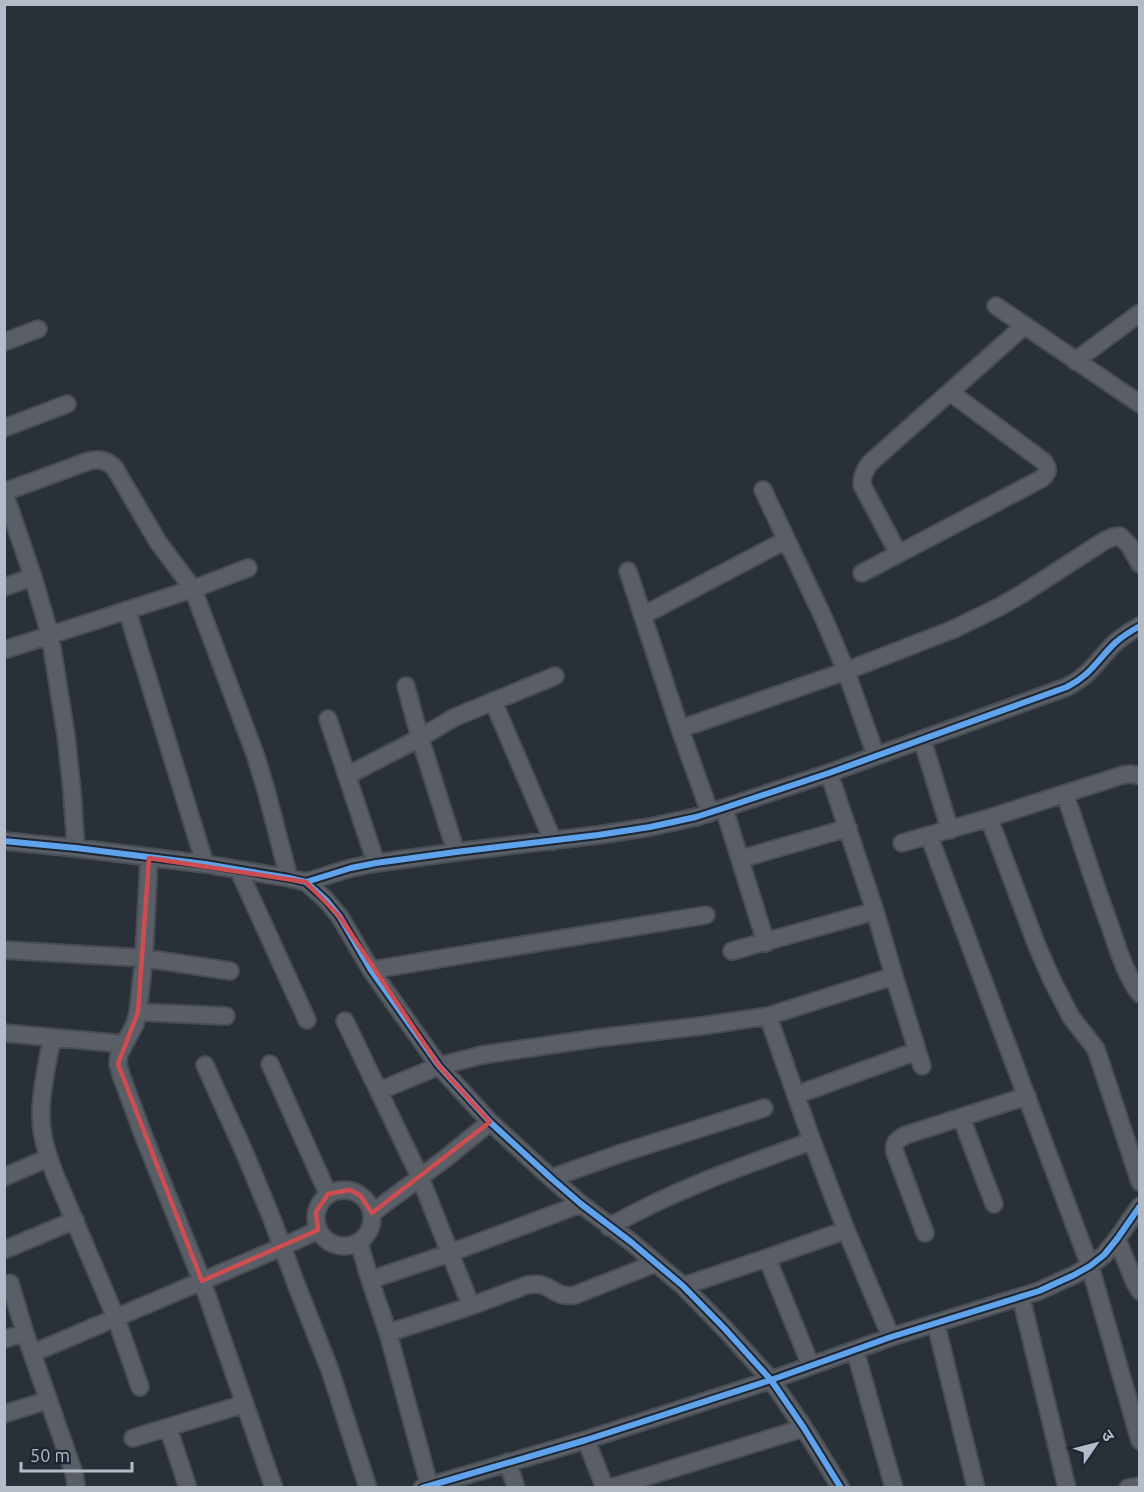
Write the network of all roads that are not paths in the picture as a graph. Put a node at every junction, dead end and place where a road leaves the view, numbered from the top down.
1 (996, 306) dead end
2 (1140, 313) edge
3 (1024, 326) junction
4 (38, 329) dead end
5 (4, 342) edge
6 (1075, 361) junction
7 (950, 392) junction
8 (67, 404) dead end
9 (1140, 405) edge
10 (4, 428) edge
11 (763, 490) dead end
12 (4, 492) edge
13 (786, 540) junction
14 (898, 554) junction
15 (1140, 564) edge
16 (248, 568) dead end
17 (628, 571) dead end
18 (862, 573) dead end
19 (33, 577) junction
20 (4, 587) edge
21 (193, 589) junction
22 (128, 610) junction
23 (644, 615) junction
24 (1140, 626) edge
25 (50, 635) junction
26 (4, 650) edge
27 (846, 671) junction
28 (555, 676) dead end
29 (406, 686) dead end
30 (493, 700) junction
31 (328, 719) dead end
32 (680, 729) junction
33 (420, 738) junction
34 (922, 740) junction
35 (876, 756) junction
36 (829, 773) junction
37 (348, 775) junction
38 (1140, 776) edge
39 (1065, 794) junction
40 (717, 811) junction
41 (989, 818) junction
42 (848, 828) junction
43 (950, 830) junction
44 (930, 836) junction
45 (4, 841) edge
46 (553, 841) junction
47 (902, 843) dead end
48 (76, 848) junction
49 (456, 852) junction
50 (148, 858) junction
51 (740, 859) junction
52 (376, 863) junction
53 (205, 864) junction
54 (239, 871) junction
55 (297, 880) junction
56 (875, 911) junction
57 (706, 915) dead end
58 (766, 943) junction
59 (4, 951) edge
60 (732, 951) dead end
61 (144, 958) junction
62 (371, 970) junction
63 (230, 971) dead end
64 (894, 976) junction
65 (1140, 994) edge
66 (138, 1011) junction
67 (226, 1016) dead end
68 (768, 1016) junction
69 (307, 1020) dead end
70 (345, 1022) dead end
71 (4, 1033) edge
72 (52, 1037) junction
73 (124, 1044) junction
74 (270, 1064) dead end
75 (205, 1065) dead end
76 (439, 1066) junction
77 (379, 1091) junction
78 (796, 1095) junction
79 (1027, 1096) junction
80 (764, 1108) dead end
81 (961, 1117) junction
82 (490, 1122) junction
83 (812, 1141) junction
84 (48, 1158) junction
85 (4, 1177) edge
86 (420, 1177) junction
87 (551, 1178) junction
88 (1140, 1182) edge
89 (328, 1194) junction
90 (581, 1204) junction
91 (994, 1204) dead end
92 (1140, 1206) edge
93 (372, 1213) junction
94 (75, 1220) junction
95 (609, 1227) junction
96 (318, 1230) junction
97 (846, 1230) junction
98 (926, 1233) dead end
99 (1117, 1239) junction
100 (359, 1243) junction
101 (282, 1247) junction
102 (4, 1250) edge
103 (450, 1253) junction
104 (767, 1258) junction
105 (656, 1263) junction
106 (1090, 1266) junction
107 (370, 1280) junction
108 (202, 1281) junction
109 (10, 1283) dead end
110 (683, 1286) junction
111 (1140, 1291) edge
112 (1021, 1297) junction
113 (471, 1306) junction
114 (116, 1318) junction
115 (936, 1324) junction
116 (25, 1333) junction
117 (388, 1333) junction
118 (891, 1337) junction
119 (4, 1339) edge
120 (855, 1350) junction
121 (33, 1353) junction
122 (811, 1366) junction
123 (771, 1380) junction
124 (140, 1387) dead end
125 (48, 1400) junction
126 (244, 1404) junction
127 (4, 1414) edge
128 (168, 1427) junction
129 (804, 1428) junction
130 (133, 1438) dead end
131 (586, 1440) junction
132 (1140, 1441) edge
133 (508, 1462) junction
134 (1140, 1486) edge
135 (427, 1487) edge
136 (75, 1488) edge
137 (188, 1488) edge
138 (274, 1488) edge
139 (368, 1488) edge
140 (516, 1488) edge
141 (604, 1488) edge
142 (610, 1488) edge
143 (841, 1488) edge
144 (894, 1488) edge
145 (976, 1488) edge
146 (1066, 1488) edge
147 (1128, 1488) edge

1 - 3 street
2 - 6 street
3 - 6 street
3 - 7 street
4 - 5 street
6 - 9 street
7 - 14 street
7 - 14 street
8 - 10 street
11 - 13 street
12 - 19 street
12 - 21 street
13 - 23 street
13 - 27 street
14 - 18 street
15 - 27 street
16 - 21 street
17 - 23 street
19 - 20 street
19 - 25 street
21 - 22 street
21 - 55 street
22 - 25 street
22 - 53 street
23 - 32 street
24 - 34 street
25 - 26 street
25 - 48 street
27 - 32 street
27 - 35 street
28 - 30 street
29 - 33 street
30 - 33 street
30 - 46 street
31 - 37 street
32 - 40 street
33 - 37 street
33 - 49 street
34 - 35 street
34 - 43 street
35 - 36 street
36 - 40 street
36 - 42 street
37 - 52 street
38 - 39 street
39 - 41 street
39 - 65 street
40 - 46 street
40 - 51 street
41 - 43 street
41 - 88 street
42 - 51 street
42 - 56 street
43 - 44 street
44 - 47 street
44 - 79 street
45 - 48 street
46 - 49 street
48 - 50 street
49 - 52 street
50 - 53 street
50 - 61 street
51 - 58 street
52 - 55 street
53 - 54 street
54 - 55 street
54 - 69 street
55 - 62 street
56 - 58 street
56 - 64 street
57 - 62 street
58 - 60 street
59 - 61 street
61 - 63 street
61 - 66 street
62 - 76 street
64 - 68 street
64 - 78 street
66 - 67 street
66 - 73 street
68 - 76 street
68 - 78 street
70 - 77 street
71 - 72 street
72 - 73 street
72 - 84 street
73 - 108 street
74 - 89 street
75 - 101 street
76 - 77 street
76 - 82 street
77 - 86 street
78 - 83 street
79 - 81 street
79 - 106 street
80 - 87 street
81 - 91 street
81 - 98 street
82 - 86 street
82 - 87 street
83 - 95 street
83 - 97 street
84 - 85 street
84 - 94 street
86 - 93 street
86 - 103 street
87 - 90 street
89 - 93 street
89 - 96 street
90 - 95 street
90 - 103 street
92 - 99 street
93 - 100 street
94 - 102 street
94 - 114 street
95 - 105 street
96 - 100 street
96 - 101 street
97 - 104 street
97 - 118 street
99 - 106 street
99 - 111 street
100 - 107 street
101 - 108 street
101 - 139 street
103 - 107 street
103 - 113 street
104 - 110 street
104 - 122 street
105 - 110 street
105 - 113 street
106 - 112 street
106 - 132 street
107 - 117 street
108 - 114 street
108 - 126 street
109 - 116 street
110 - 123 street
112 - 115 street
112 - 146 street
113 - 117 street
114 - 121 street
114 - 124 street
115 - 118 street
115 - 145 street
116 - 119 street
116 - 121 street
117 - 135 street
118 - 120 street
120 - 122 street
120 - 144 street
121 - 125 street
122 - 123 street
123 - 129 street
123 - 131 street
125 - 127 street
125 - 136 street
126 - 128 street
126 - 138 street
128 - 130 street
128 - 137 street
129 - 142 street
129 - 143 street
131 - 133 street
131 - 141 street
133 - 135 street
133 - 140 street
134 - 147 street

